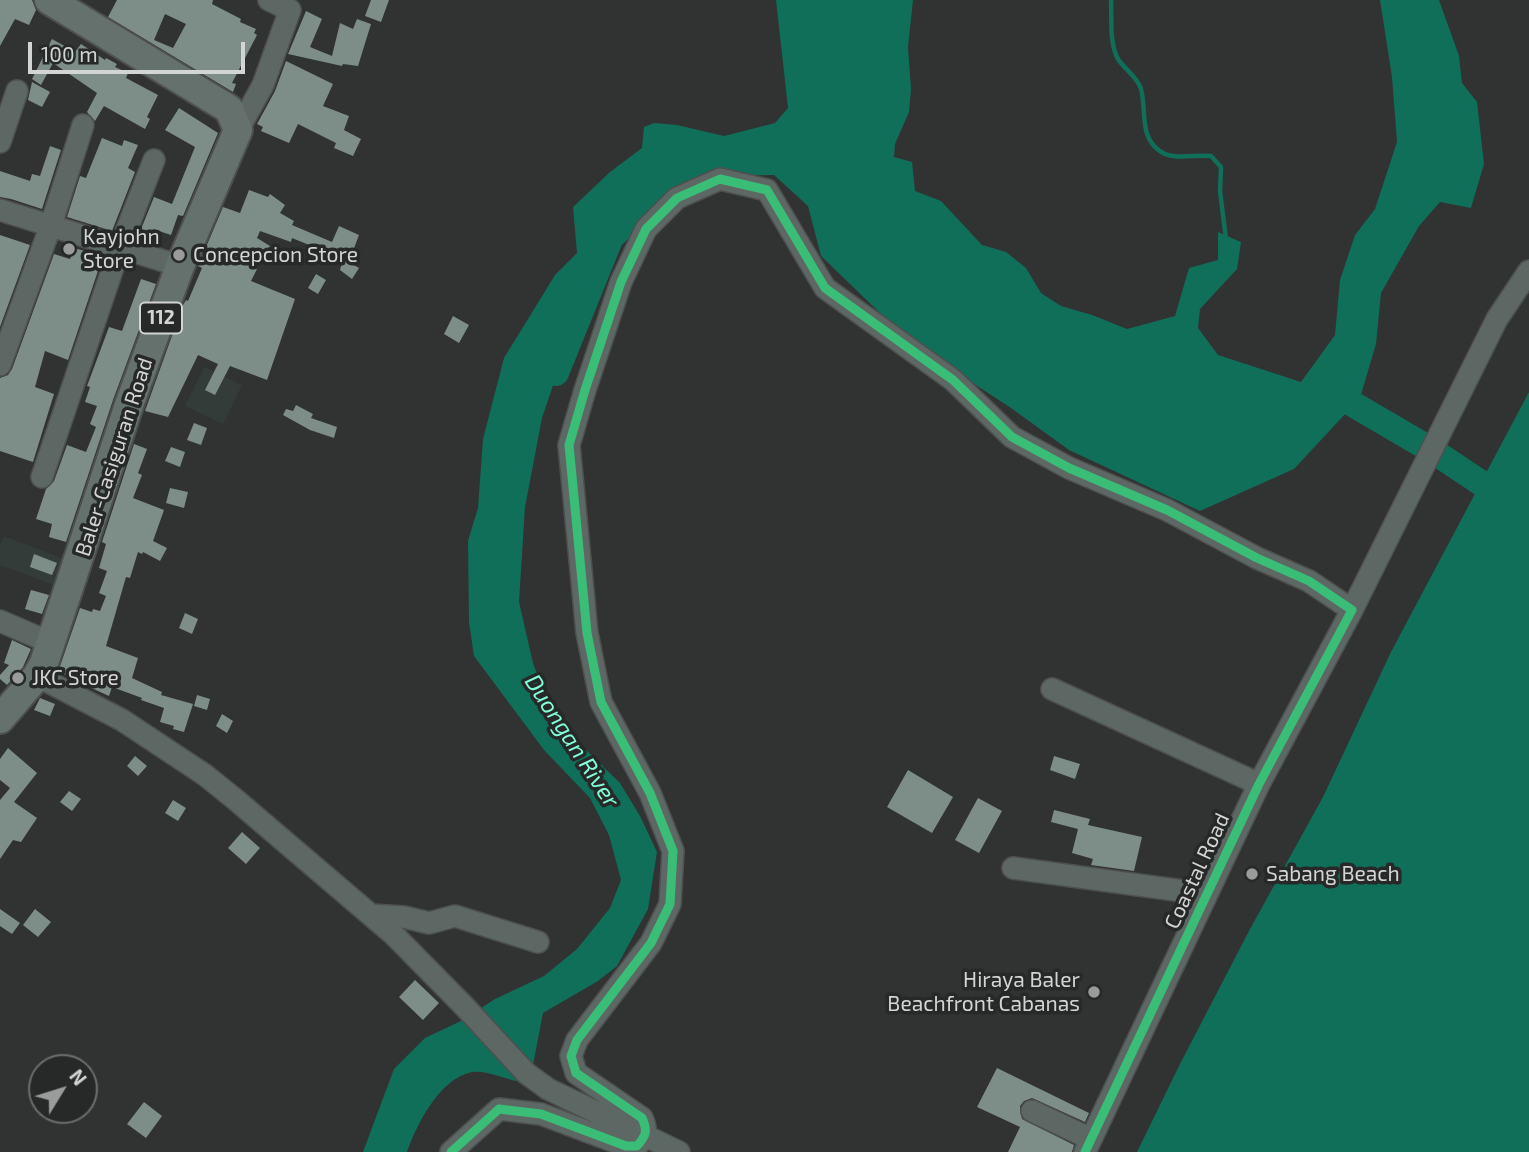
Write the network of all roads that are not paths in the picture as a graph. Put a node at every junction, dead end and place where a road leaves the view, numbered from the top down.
1 (49, 0) edge
2 (269, 0) edge
3 (17, 92) dead end
4 (83, 125) dead end
5 (238, 130) junction
6 (0, 142) edge
7 (154, 160) dead end
8 (0, 210) edge
9 (51, 225) junction
10 (120, 247) junction
11 (180, 266) junction
12 (1529, 271) edge
13 (0, 365) edge
14 (42, 477) dead end
15 (1352, 610) junction
16 (0, 621) edge
17 (51, 643) junction
18 (37, 676) junction
19 (1052, 689) dead end
20 (0, 719) edge
21 (1259, 783) junction
22 (1013, 868) dead end
23 (1205, 894) junction
24 (371, 915) junction
25 (538, 942) dead end
26 (1032, 1111) dead end
27 (638, 1134) junction
28 (1088, 1146) edge
29 (451, 1152) edge
30 (679, 1152) edge

1 - 5 main road
2 - 5 street
3 - 6 street
4 - 9 street
5 - 11 main road, Baler-Casiguran Road / 112
7 - 10 street
8 - 9 street
9 - 10 street
9 - 13 street
10 - 11 street
10 - 14 street
11 - 17 main road, Baler-Casiguran Road / 112
12 - 15 street, Coastal Road
15 - 21 street, Coastal Road
15 - 27 street
16 - 17 street
17 - 18 main road, Baler-Casiguran Road / 112
18 - 20 main road, Baler-Casiguran Road / 112
18 - 24 street
19 - 21 street
21 - 23 street, Coastal Road
22 - 23 street
23 - 28 street, Coastal Road
24 - 25 street
24 - 27 street
26 - 28 street
27 - 29 street
27 - 30 street

